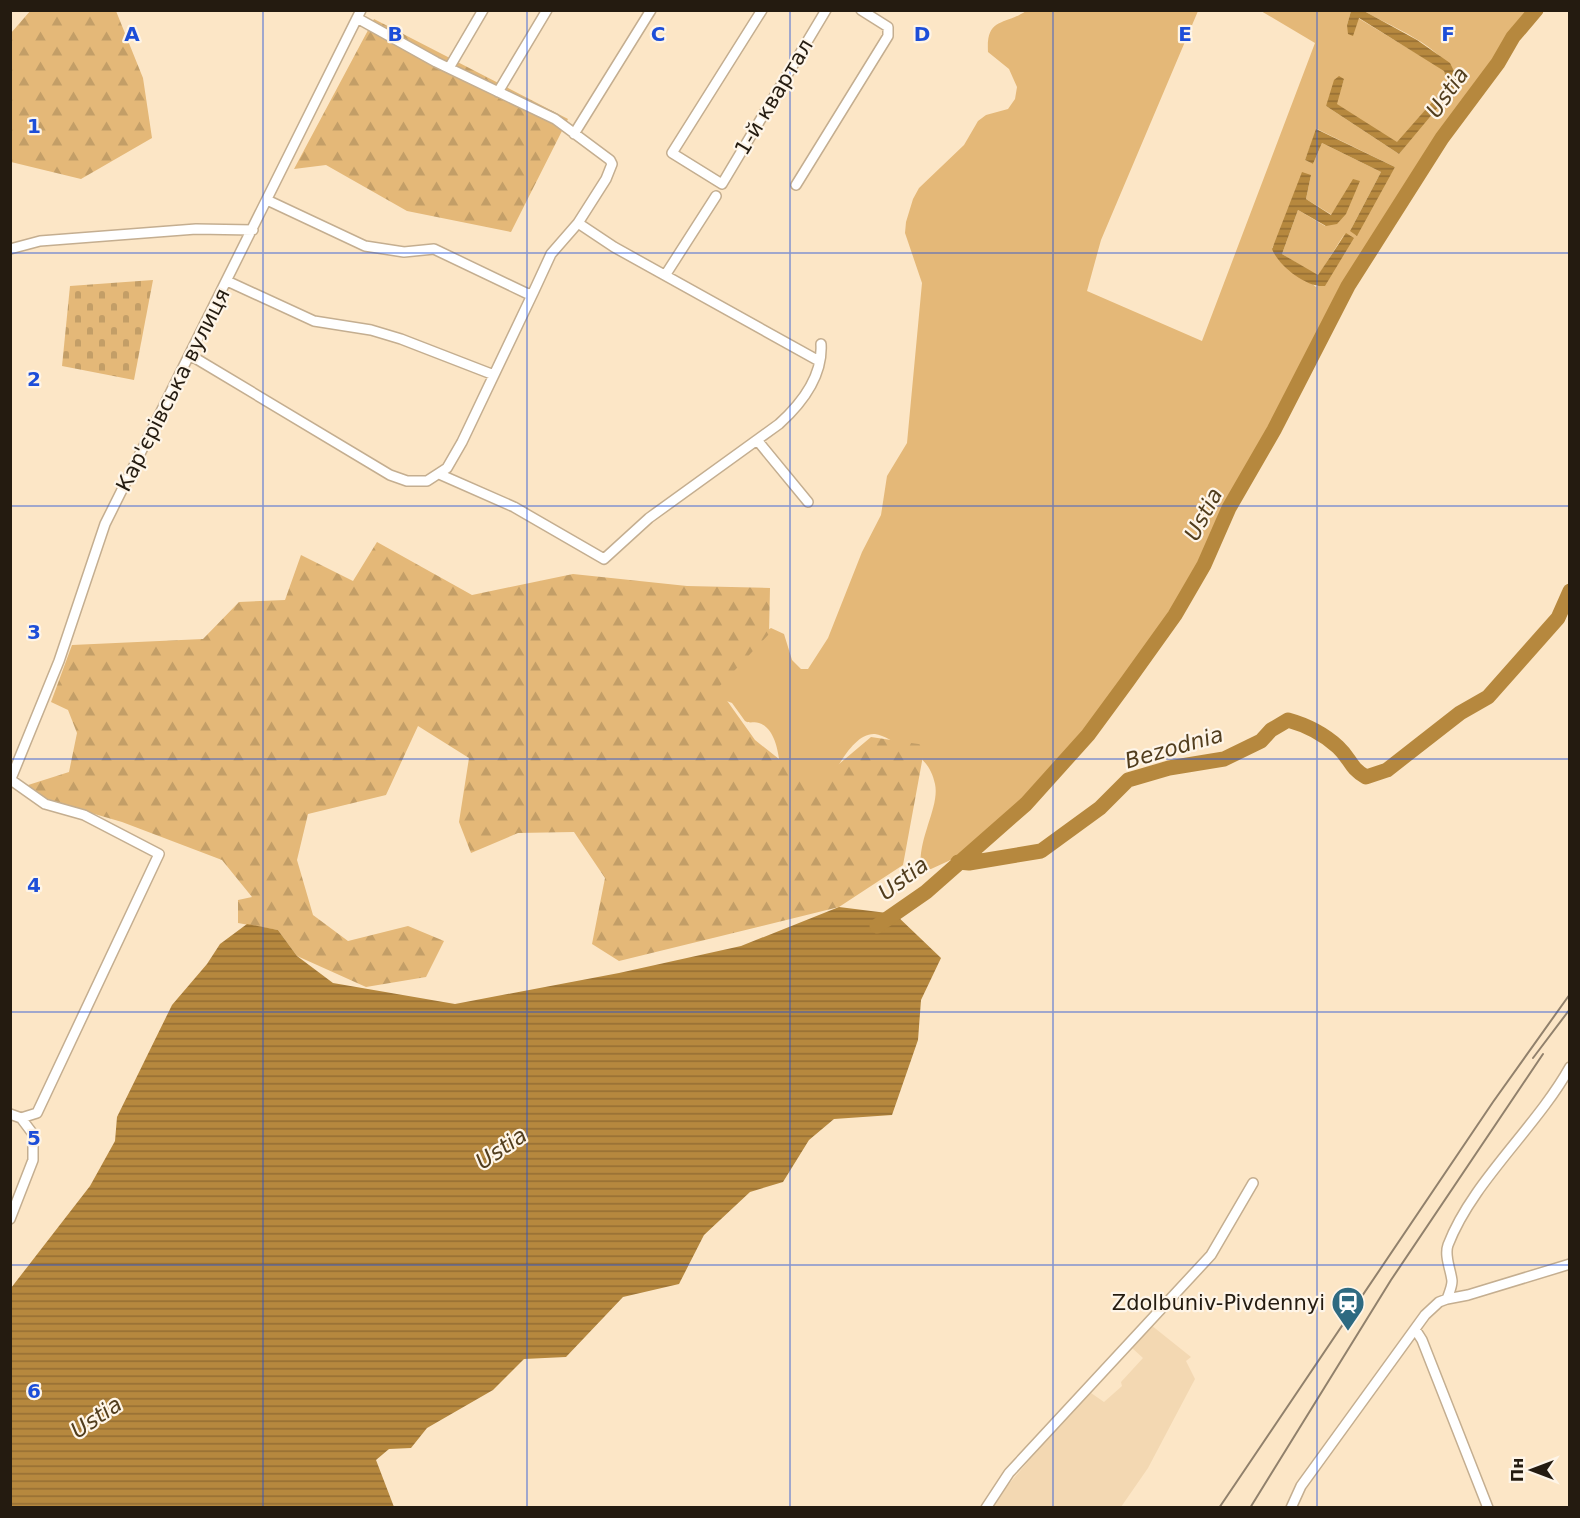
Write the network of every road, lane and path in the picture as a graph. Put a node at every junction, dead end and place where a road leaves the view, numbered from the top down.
1 (483, 10) edge
2 (547, 10) edge
3 (651, 10) edge
4 (762, 10) edge
5 (826, 10) edge
6 (861, 10) edge
7 (359, 14) edge
8 (449, 68) junction
9 (498, 92) junction
10 (574, 134) junction
11 (796, 185) dead end
12 (716, 196) dead end
13 (267, 200) junction
14 (578, 223) junction
15 (253, 230) junction
16 (10, 249) edge
17 (666, 274) junction
18 (228, 281) junction
19 (532, 293) junction
20 (821, 344) dead end
21 (190, 355) junction
22 (819, 361) junction
23 (494, 375) junction
24 (757, 440) junction
25 (439, 474) junction
26 (808, 502) dead end
27 (11, 780) edge
28 (1569, 1068) edge
29 (10, 1114) edge
30 (21, 1118) junction
31 (1253, 1183) dead end
32 (10, 1219) edge
33 (1569, 1264) edge
34 (1447, 1299) junction
35 (1415, 1329) junction
36 (986, 1508) edge
37 (1291, 1508) edge
38 (1488, 1508) edge

1 - 8 street
2 - 9 street
3 - 10 street
4 - 5 street, 1-й квартал
6 - 11 street
7 - 8 street
7 - 13 street, Кар'єрівська вулиця
8 - 9 street
9 - 10 street
10 - 14 street
12 - 17 street
13 - 15 street, Кар'єрівська вулиця
13 - 19 street
14 - 17 street
14 - 19 street
15 - 16 street
15 - 18 street, Кар'єрівська вулиця
17 - 22 street
18 - 21 street, Кар'єрівська вулиця
18 - 23 street
19 - 23 street
20 - 22 street
21 - 25 street
21 - 27 street, Кар'єрівська вулиця
22 - 24 street
23 - 25 street
24 - 25 street
24 - 26 street
27 - 30 street
28 - 34 street
29 - 30 street
30 - 32 street
31 - 36 street
33 - 34 street
34 - 35 street
35 - 37 street
35 - 38 street

